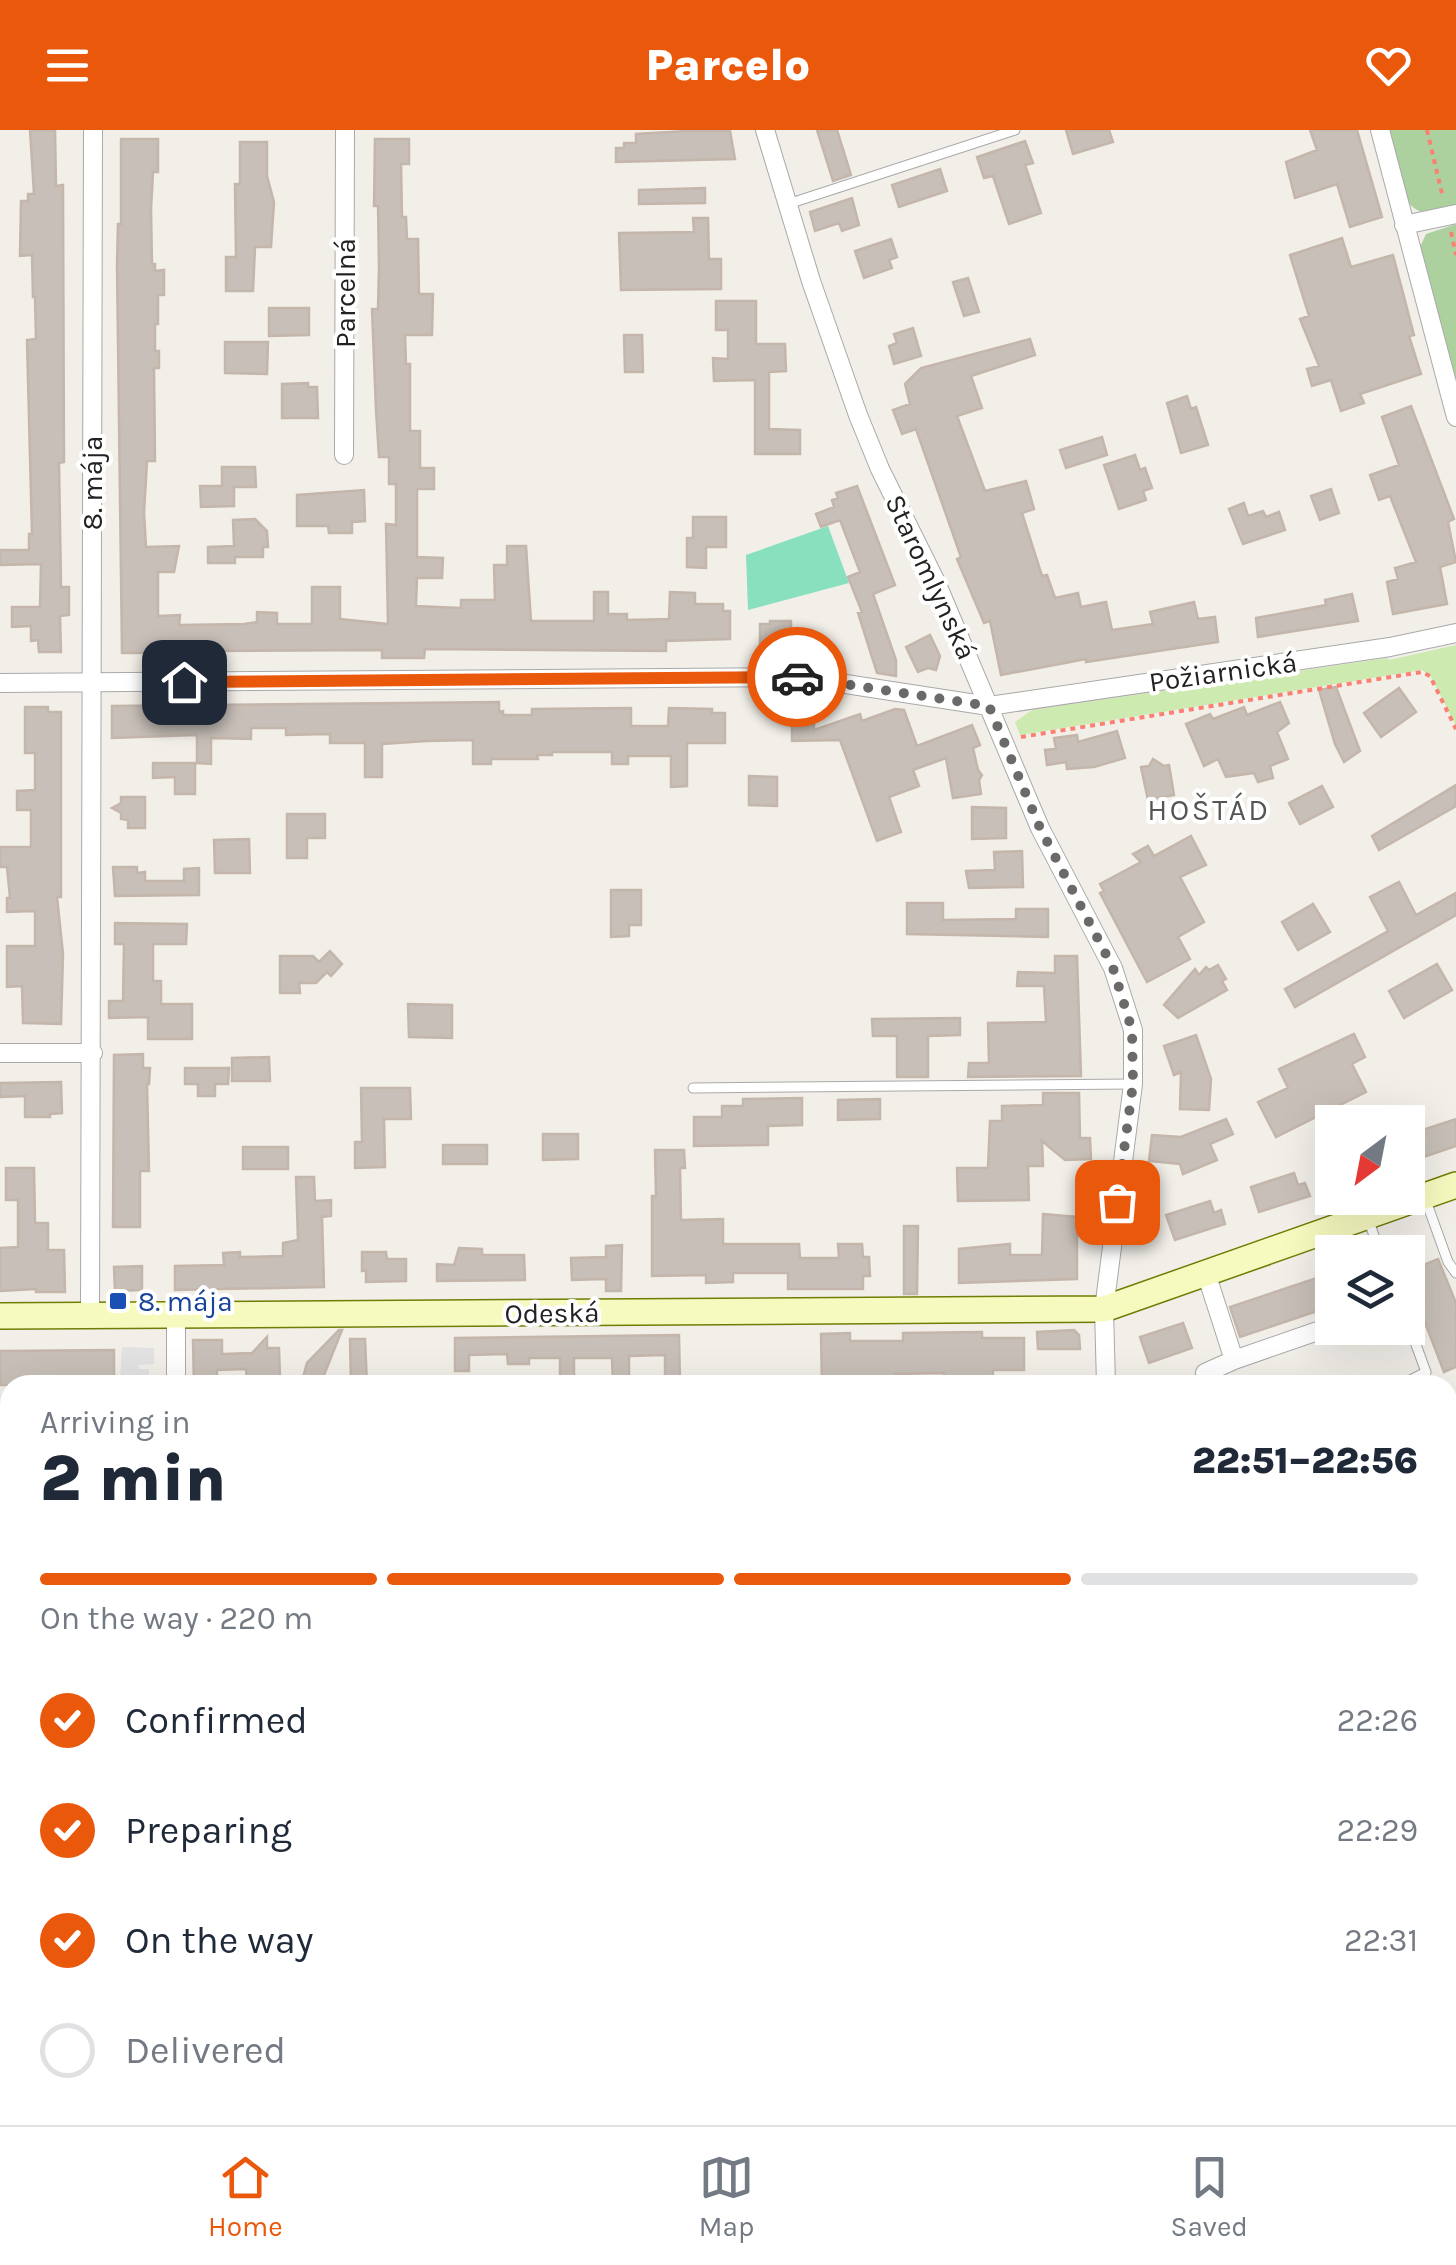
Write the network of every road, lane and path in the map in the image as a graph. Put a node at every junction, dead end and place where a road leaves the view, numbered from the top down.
1 (92, 130) edge
2 (345, 130) edge
3 (765, 130) edge
4 (1015, 130) edge
5 (1380, 130) edge
6 (1427, 130) edge
7 (788, 204) junction
8 (1451, 214) edge
9 (1404, 224) junction
10 (1456, 255) edge
11 (1456, 417) edge
12 (344, 455) dead end
13 (1456, 633) edge
14 (92, 682) junction
15 (0, 683) edge
16 (989, 706) junction
17 (1456, 729) edge
18 (1016, 738) dead end
19 (0, 1053) edge
20 (92, 1053) junction
21 (1133, 1084) junction
22 (693, 1088) dead end
23 (1456, 1185) edge
24 (1425, 1196) edge
25 (1425, 1199) edge
26 (1372, 1215) edge
27 (1366, 1217) junction
28 (1373, 1235) edge
29 (1206, 1273) junction
30 (1456, 1273) edge
31 (1104, 1309) junction
32 (0, 1316) edge
33 (90, 1316) junction
34 (176, 1316) junction
35 (1315, 1332) edge
36 (1416, 1345) edge
37 (1234, 1360) junction
38 (176, 1375) edge
39 (1106, 1375) edge
40 (1206, 1375) edge
41 (1420, 1375) edge

1 - 14 street, 8. mája
2 - 12 street, Parcelná
3 - 7 street, Staromlynská
4 - 7 lane
5 - 9 street
6 - 8 path
7 - 16 street, Staromlynská
8 - 9 street
8 - 10 path
9 - 11 street
13 - 16 street, Požiarnická
14 - 15 street, Požiarnická
14 - 16 street, Požiarnická
14 - 20 street, 8. mája
16 - 21 street, Staromlynská
17 - 18 path
19 - 20 street
20 - 33 street, 8. mája
21 - 22 lane
21 - 31 street, Staromlynská
23 - 24 street, Odeská
25 - 30 lane
26 - 27 street, Odeská
27 - 28 lane
27 - 29 street, Odeská
29 - 31 street, Odeská
29 - 37 street
31 - 34 street, Odeská
31 - 39 street, Staromlynská
32 - 33 street, Odeská
33 - 34 street, Odeská
34 - 38 street
35 - 37 street
36 - 41 lane
37 - 40 street

